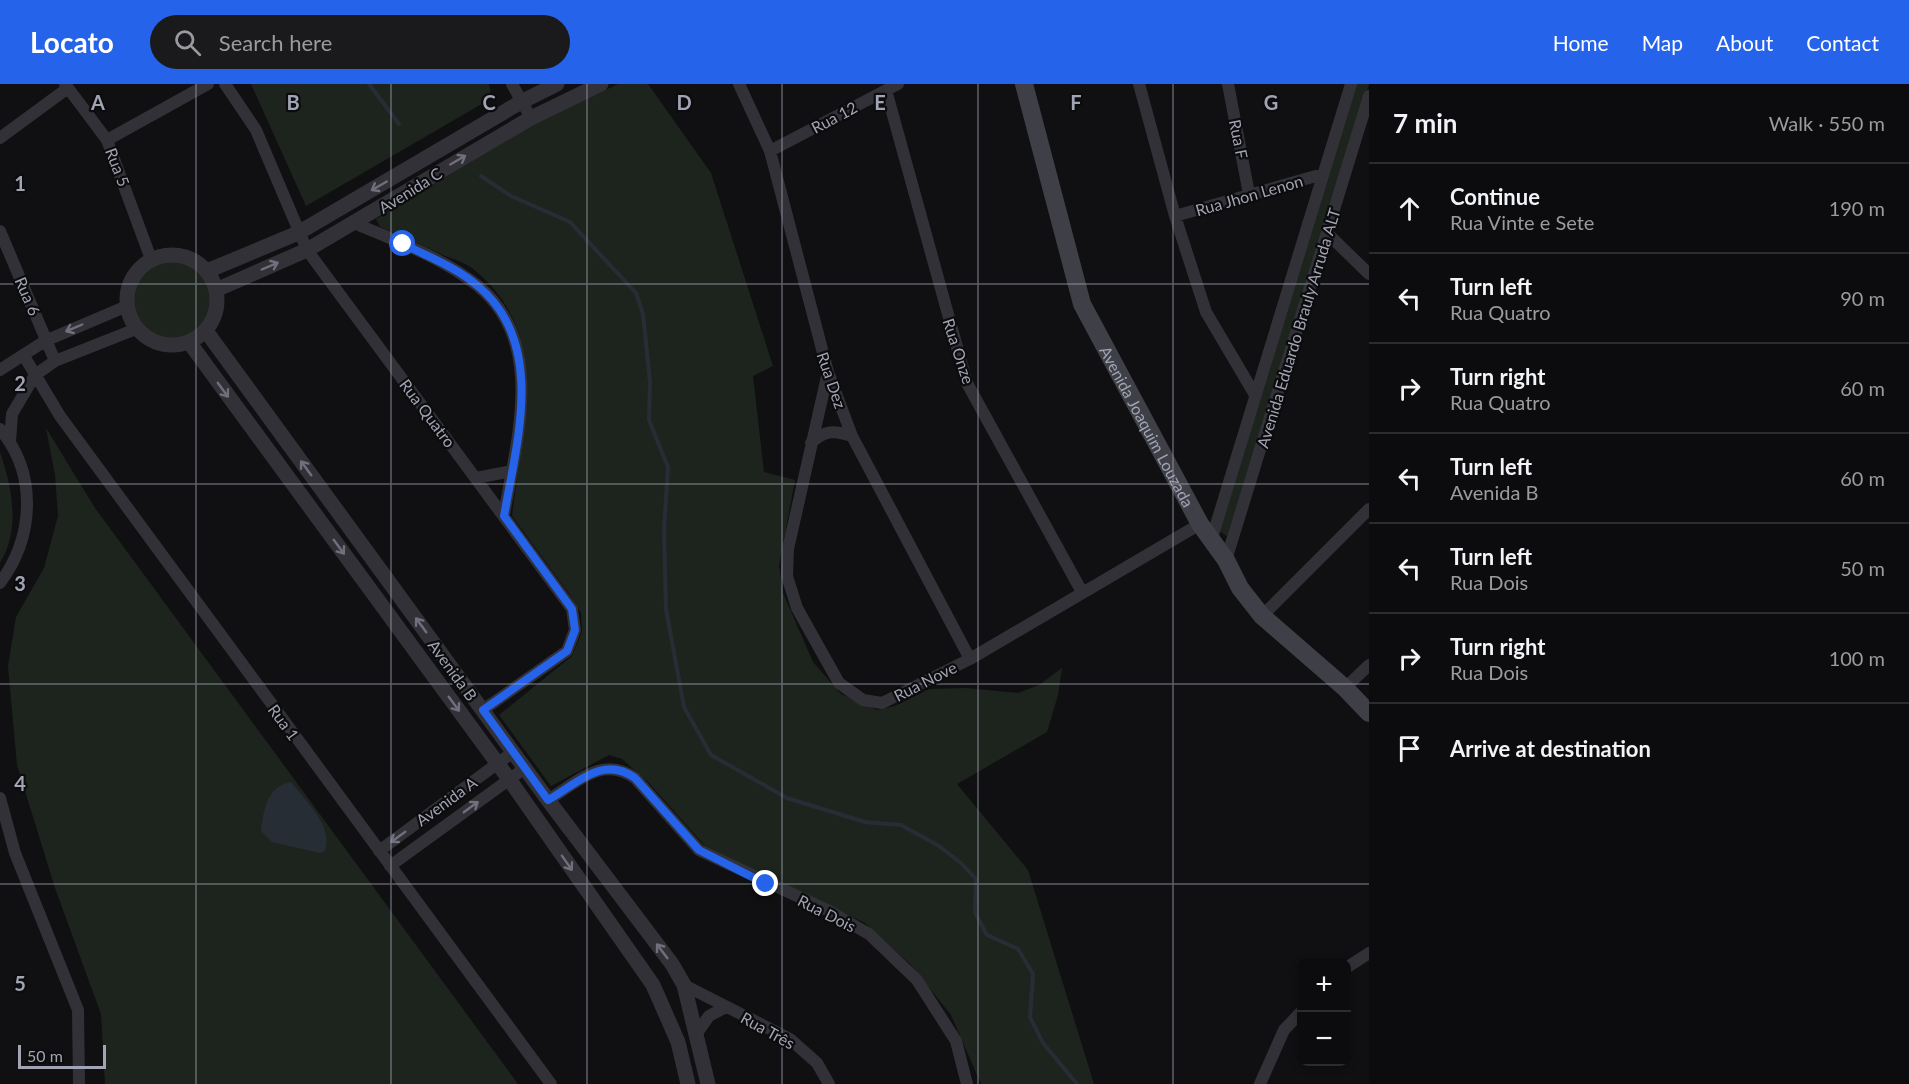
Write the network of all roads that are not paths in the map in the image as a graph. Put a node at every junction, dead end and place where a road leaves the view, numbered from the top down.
1 (208, 84) edge
2 (225, 84) edge
3 (512, 84) edge
4 (557, 84) edge
5 (601, 84) edge
6 (739, 84) edge
7 (898, 84) edge
8 (1024, 84) edge
9 (1139, 84) edge
10 (1228, 84) edge
11 (1351, 84) edge
12 (66, 86) edge
13 (886, 90) junction
14 (1369, 96) edge
15 (521, 102) junction
16 (531, 118) junction
17 (1366, 120) edge
18 (0, 138) edge
19 (107, 140) junction
20 (770, 151) junction
21 (1323, 174) junction
22 (1249, 194) junction
23 (1174, 216) junction
24 (356, 224) junction
25 (0, 231) edge
26 (1327, 232) junction
27 (298, 233) junction
28 (307, 250) junction
29 (152, 259) junction
30 (207, 271) junction
31 (1369, 274) edge
32 (216, 290) junction
33 (127, 306) junction
34 (136, 329) junction
35 (206, 331) junction
36 (45, 341) junction
37 (189, 342) junction
38 (24, 356) junction
39 (55, 362) junction
40 (0, 370) edge
41 (828, 372) junction
42 (35, 375) junction
43 (1255, 395) junction
44 (0, 429) edge
45 (852, 436) junction
46 (10, 442) junction
47 (811, 443) junction
48 (512, 471) junction
49 (476, 478) junction
50 (1369, 509) edge
51 (504, 516) junction
52 (1200, 524) junction
53 (1211, 541) junction
54 (1226, 560) junction
55 (0, 584) edge
56 (1082, 592) junction
57 (1262, 616) junction
58 (970, 659) junction
59 (1369, 664) edge
60 (1345, 688) junction
61 (483, 710) junction
62 (1369, 713) edge
63 (513, 752) junction
64 (497, 764) junction
65 (525, 768) junction
66 (509, 779) junction
67 (0, 798) edge
68 (548, 800) junction
69 (379, 851) junction
70 (390, 866) junction
71 (1369, 953) edge
72 (1351, 966) edge
73 (684, 985) junction
74 (726, 1007) junction
75 (1301, 1012) edge
76 (697, 1033) junction
77 (80, 1084) edge
78 (551, 1084) edge
79 (688, 1084) edge
80 (708, 1084) edge
81 (829, 1084) edge
82 (967, 1084) edge
83 (1260, 1084) edge

1 - 19 street
2 - 27 street, Rua Quatro
3 - 15 street
4 - 15 street, Avenida C
5 - 16 street, Avenida C
6 - 20 street, Rua Dez
7 - 13 street, Rua 12
8 - 52 main road, Avenida Joaquim Louzada
9 - 23 street
10 - 22 street, Rua F
11 - 21 street, Avenida Eduardo Brauly Arruda ALT
12 - 18 street
12 - 19 street, Rua 5
13 - 20 street, Rua 12
13 - 56 street, Rua Onze
14 - 17 street, Avenida Eduardo Brauly Arruda ALT
15 - 16 street
15 -> 27 street, Avenida C
24 -> 16 street, Avenida C
17 - 26 street, Avenida Eduardo Brauly Arruda ALT
19 - 29 street, Rua 5
20 - 41 street, Rua Dez
21 - 22 street, Rua Jhon Lenon
21 - 43 street, Avenida Eduardo Brauly Arruda ALT
22 - 23 street, Rua Jhon Lenon
23 - 43 street
24 - 28 street, Avenida C
24 - 48 street
25 - 36 street, Rua 6
26 - 31 street
26 - 54 street, Avenida Eduardo Brauly Arruda ALT
27 - 28 street, Rua Quatro
27 - 30 street, Avenida C
32 -> 28 street, Avenida C
28 - 49 street, Rua Quatro
29 - 30 street
29 - 33 street
30 - 32 street
32 - 35 street
33 - 34 street
33 -> 36 street
34 - 37 street
34 - 39 street
35 - 37 street
61 -> 35 street, Avenida B
36 - 38 street
36 - 39 street, Rua 6
37 -> 64 street, Avenida B
38 - 40 street
38 - 42 street, Rua 1
39 - 42 street
41 - 45 street, Rua Dez
41 - 47 street, Rua Nove
42 - 46 street
42 - 69 street, Rua 1
43 - 53 street, Avenida Eduardo Brauly Arruda ALT
44 - 46 street
45 - 47 street
45 - 58 street, Rua Dez
46 - 55 street
47 - 58 street, Rua Nove
48 - 49 street
48 - 51 street
49 - 51 street, Rua Quatro
50 - 57 street
51 - 61 street, Rua Quatro
52 - 53 main road, Avenida Joaquim Louzada
52 - 56 street, Rua Nove
53 - 54 main road, Avenida Joaquim Louzada
54 - 57 main road, Avenida Joaquim Louzada
56 - 58 street, Rua Nove
57 - 60 main road, Avenida Joaquim Louzada
59 - 60 street
60 - 62 main road, Avenida Joaquim Louzada
61 - 63 street, Avenida B
63 - 64 street, Avenida A
63 - 65 street, Avenida B
64 - 66 street, Avenida B
64 -> 69 street, Avenida A
65 - 66 street, Avenida A
65 - 68 street, Avenida B
70 -> 66 street, Avenida A
66 -> 79 street, Avenida B
67 - 77 street
73 -> 68 street, Avenida B
68 - 82 street, Rua Dois
69 - 70 street, Rua 1
70 - 78 street, Rua 1
71 - 72 street
73 - 74 street, Rua Três
73 - 76 street, Avenida B
74 - 76 street, Rua Três
74 - 81 street, Rua Três
75 - 83 street
76 - 80 street, Avenida B

